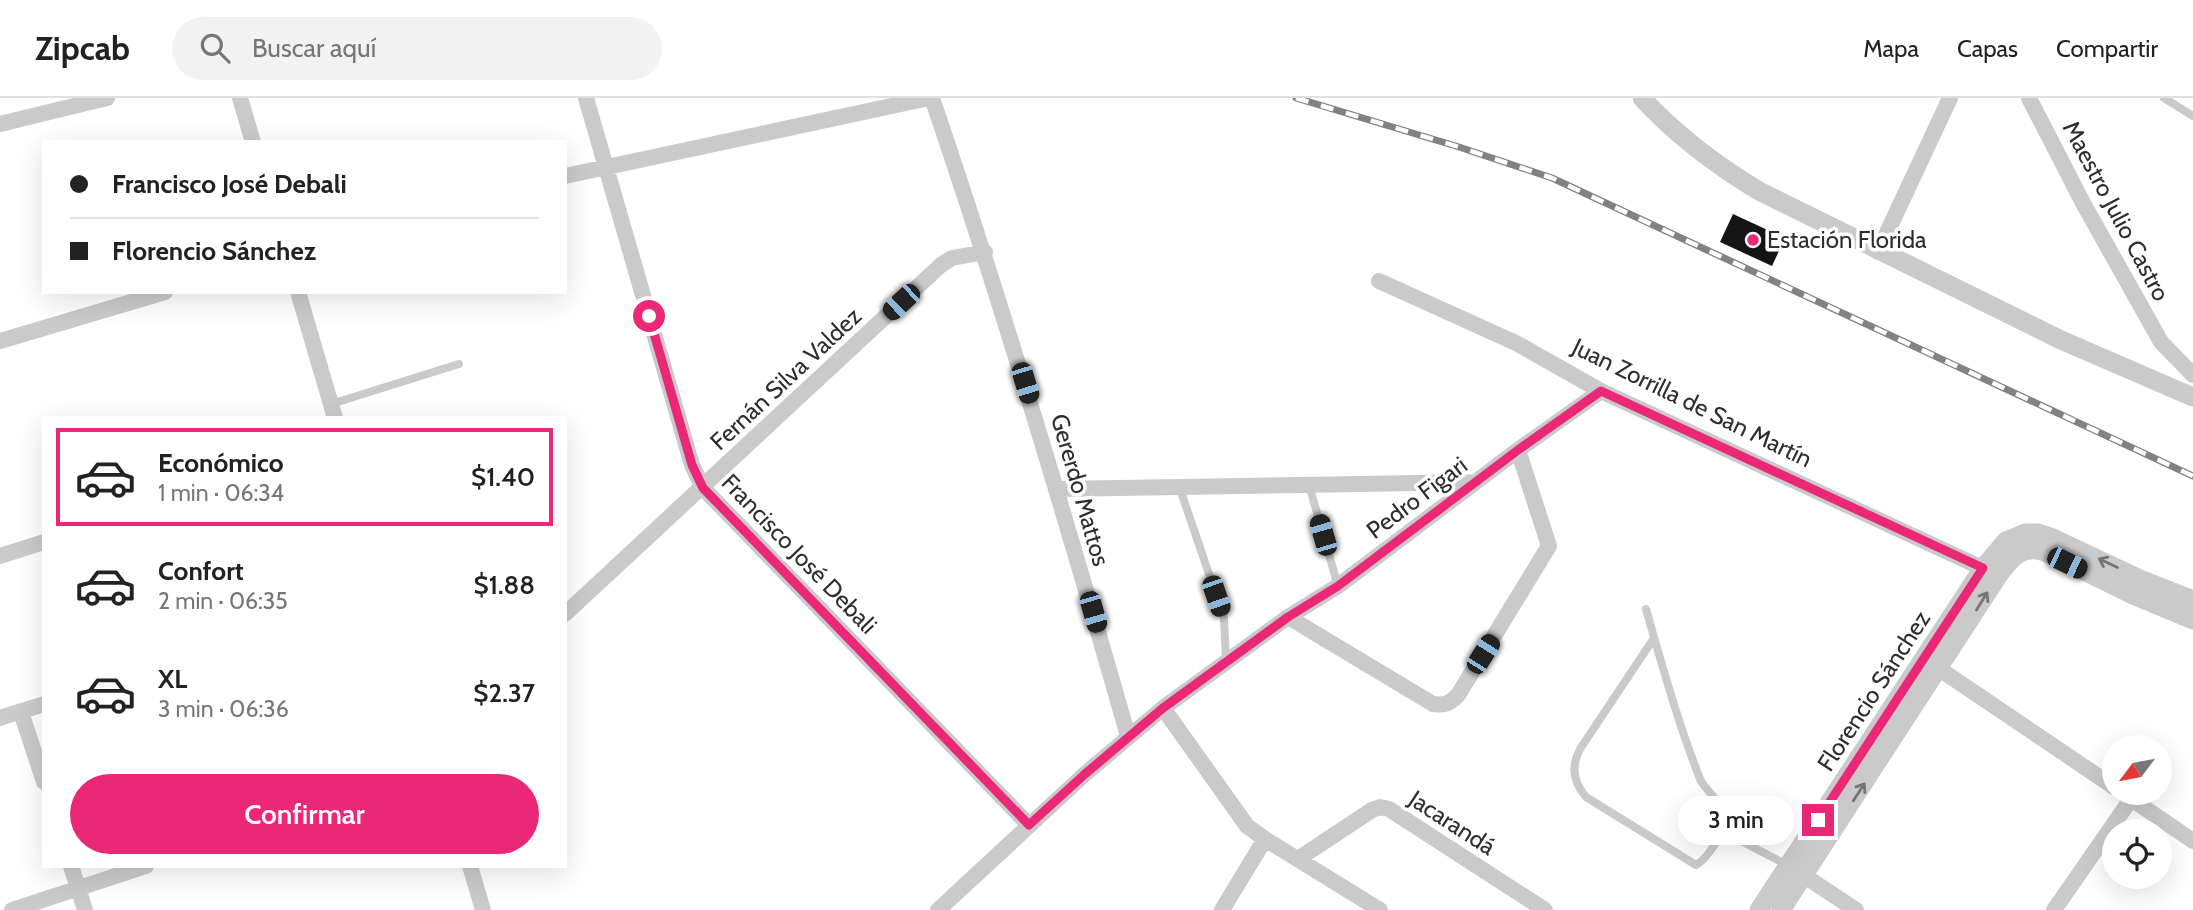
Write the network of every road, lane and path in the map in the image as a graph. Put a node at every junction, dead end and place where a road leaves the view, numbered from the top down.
1 (107, 98) edge
2 (240, 98) edge
3 (586, 98) edge
4 (930, 98) edge
5 (1642, 98) edge
6 (1950, 98) edge
7 (2029, 98) edge
8 (2164, 98) edge
9 (2193, 116) edge
10 (0, 124) edge
11 (252, 140) edge
12 (605, 167) junction
13 (567, 176) edge
14 (985, 252) junction
15 (1878, 252) junction
16 (1379, 281) dead end
17 (158, 294) edge
18 (299, 294) edge
19 (0, 341) edge
20 (459, 364) dead end
21 (2193, 375) edge
22 (1601, 391) junction
23 (2193, 397) edge
24 (333, 411) edge
25 (1518, 450) junction
26 (1476, 482) junction
27 (1309, 484) junction
28 (1178, 485) junction
29 (703, 488) junction
30 (1057, 489) junction
31 (42, 543) edge
32 (0, 556) edge
33 (1991, 572) junction
34 (1338, 586) junction
35 (2136, 587) junction
36 (2193, 600) edge
37 (1646, 609) dead end
38 (567, 612) edge
39 (1288, 617) junction
40 (2193, 620) edge
41 (1654, 638) junction
42 (1226, 661) junction
43 (1932, 663) junction
44 (42, 705) edge
45 (1163, 708) junction
46 (21, 712) junction
47 (0, 718) edge
48 (1128, 736) junction
49 (42, 776) edge
50 (2102, 779) edge
51 (2121, 805) edge
52 (2140, 805) edge
53 (1029, 825) junction
54 (1722, 831) junction
55 (1265, 839) junction
56 (2193, 841) edge
57 (1298, 859) junction
58 (72, 868) edge
59 (140, 868) edge
60 (471, 868) edge
61 (1796, 871) junction
62 (78, 888) junction
63 (12, 910) edge
64 (85, 910) edge
65 (483, 910) edge
66 (938, 910) edge
67 (1222, 910) edge
68 (1380, 910) edge
69 (1545, 910) edge
70 (1759, 910) edge
71 (1781, 910) edge
72 (1856, 910) edge
73 (2054, 910) edge

1 - 10 street
2 - 11 street
3 - 12 street, Francisco José Debali
4 - 12 street
4 - 14 street, Gererdo Mattos
5 - 15 street
6 - 15 street
7 - 21 street, Maestro Julio Castro
8 - 9 lane
12 - 13 street
12 - 29 street, Francisco José Debali
14 - 29 street, Fernán Silva Valdez
14 - 30 street, Gererdo Mattos
15 - 23 street
16 - 22 street, Juan Zorrilla de San Martín
17 - 19 street
18 - 24 street
20 - 24 lane
22 - 25 street, Pedro Figari
22 - 33 street, Juan Zorrilla de San Martín
25 - 26 street, Pedro Figari
25 - 39 street
26 - 27 street
26 - 34 street, Pedro Figari
27 - 28 street
27 - 34 lane
28 - 30 street
28 - 42 lane
29 - 38 street, Fernán Silva Valdez
29 - 53 street, Francisco José Debali
30 - 48 street, Gererdo Mattos
31 - 32 street
33 - 35 street
33 - 43 street, Florencio Sánchez
34 - 39 street, Pedro Figari
35 - 36 street
35 - 40 street
37 - 41 lane
39 - 42 street, Pedro Figari
41 - 54 lane
41 - 54 lane
42 - 45 street, Pedro Figari
43 - 50 street
43 - 61 street, Florencio Sánchez
44 - 46 street
45 - 48 street, Pedro Figari
45 - 55 street
46 - 47 street
46 - 49 street
48 - 53 street, Pedro Figari
51 - 73 street
52 - 56 street
53 - 66 street, Pedro Figari
54 - 61 lane
55 - 57 street
55 - 67 street
57 - 68 street
57 - 69 street, Jacarandá
58 - 62 street
59 - 62 street
60 - 65 street
61 - 70 street, Florencio Sánchez
61 - 71 street, Florencio Sánchez
61 - 72 street
62 - 63 street
62 - 64 street

